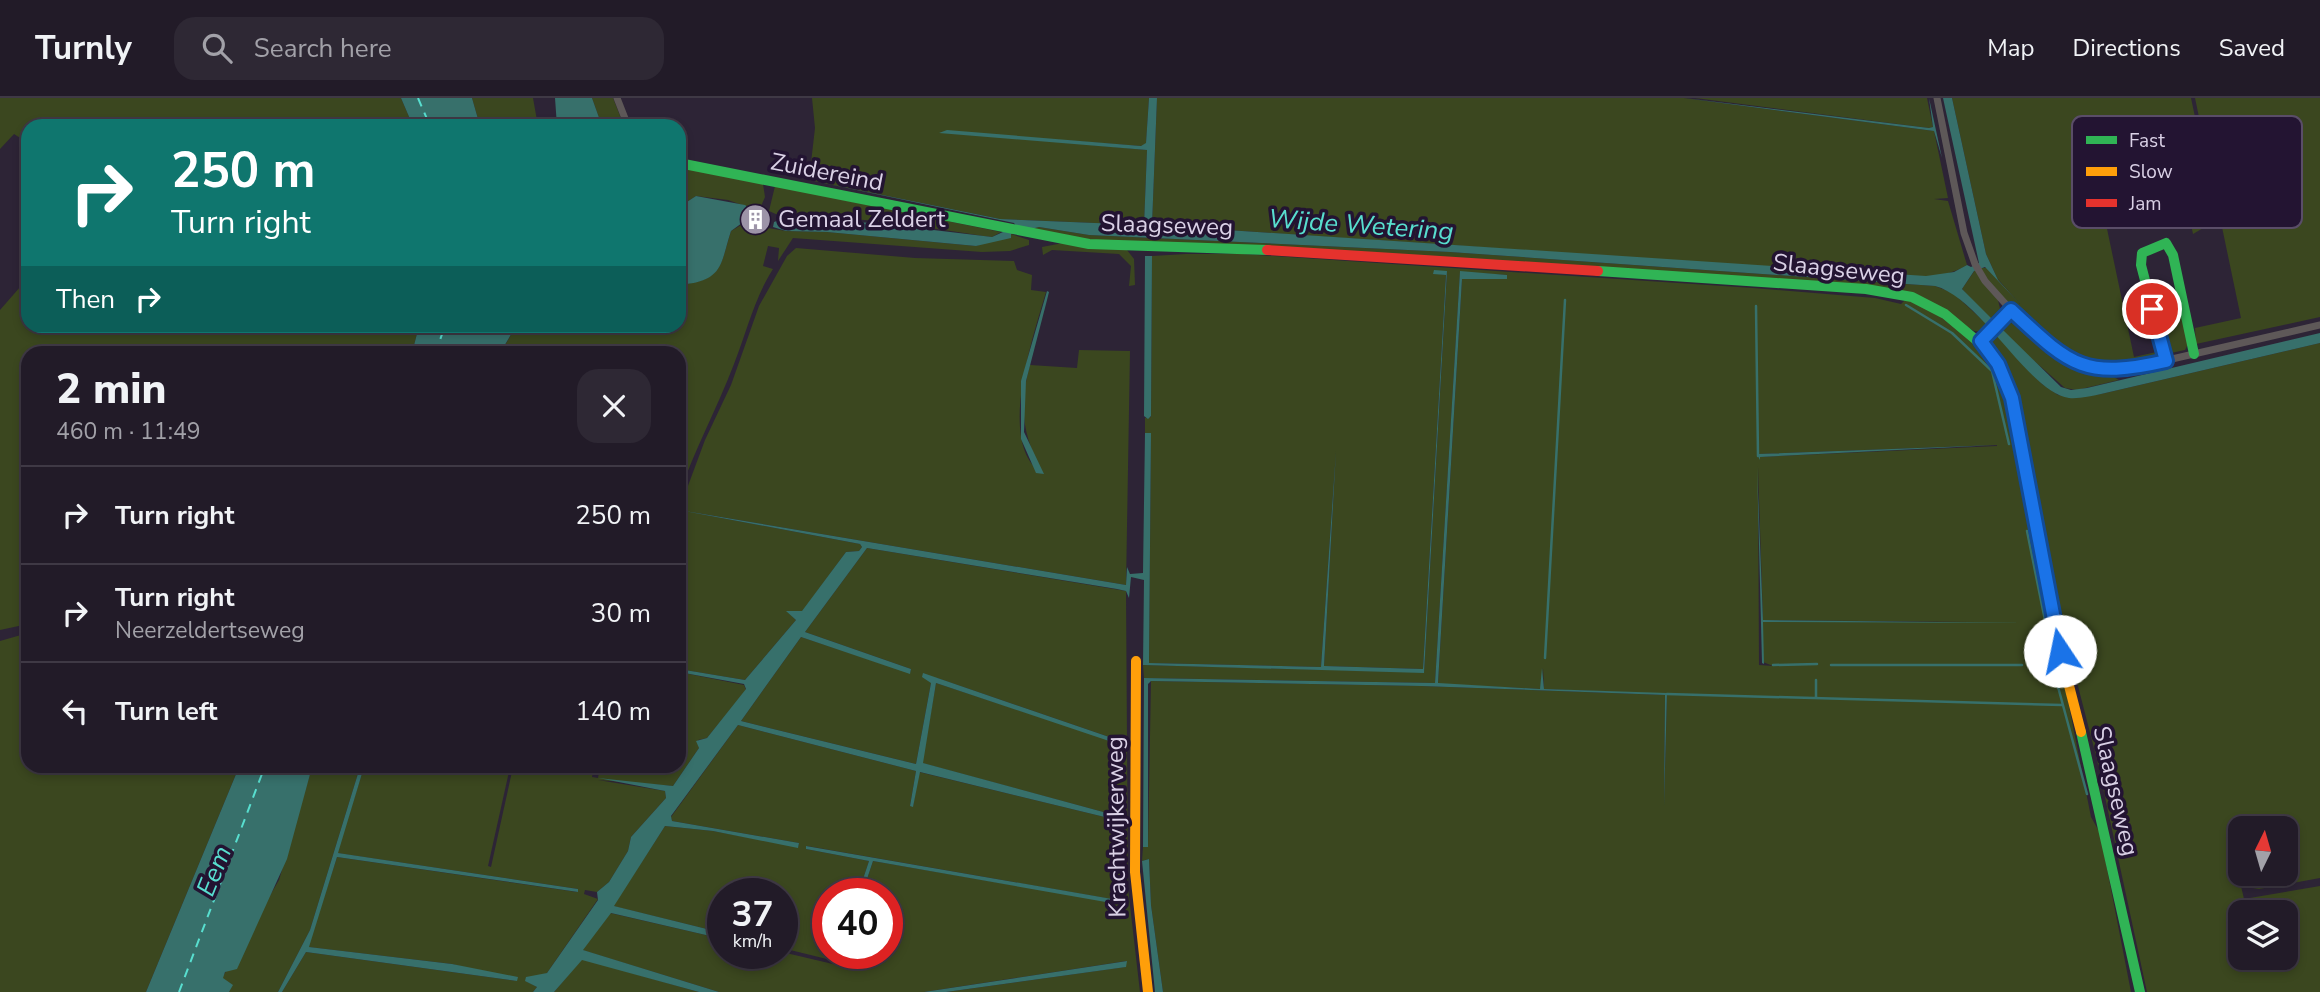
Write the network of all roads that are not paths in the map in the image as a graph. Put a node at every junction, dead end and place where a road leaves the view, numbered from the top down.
1 (617, 98) edge
2 (1937, 98) edge
3 (625, 119) edge
4 (686, 164) edge
5 (1008, 230) joint
6 (2184, 308) junction
7 (2011, 310) junction
8 (2154, 314) junction
9 (2320, 325) edge
10 (1981, 341) junction
11 (2194, 354) junction
12 (2166, 361) junction
13 (1136, 661) dead end
14 (1148, 992) edge
15 (2140, 992) edge

1 - 3 street
2 - 7 street
4 - 5 street, Zuidereind
5 - 10 street, Slaagseweg
6 - 8 street
6 - 8 street
6 - 11 street
7 - 10 street
7 - 12 street
8 - 12 street
9 - 11 street
10 - 15 street, Slaagseweg
11 - 12 street
13 - 14 street, Krachtwijkerweg

